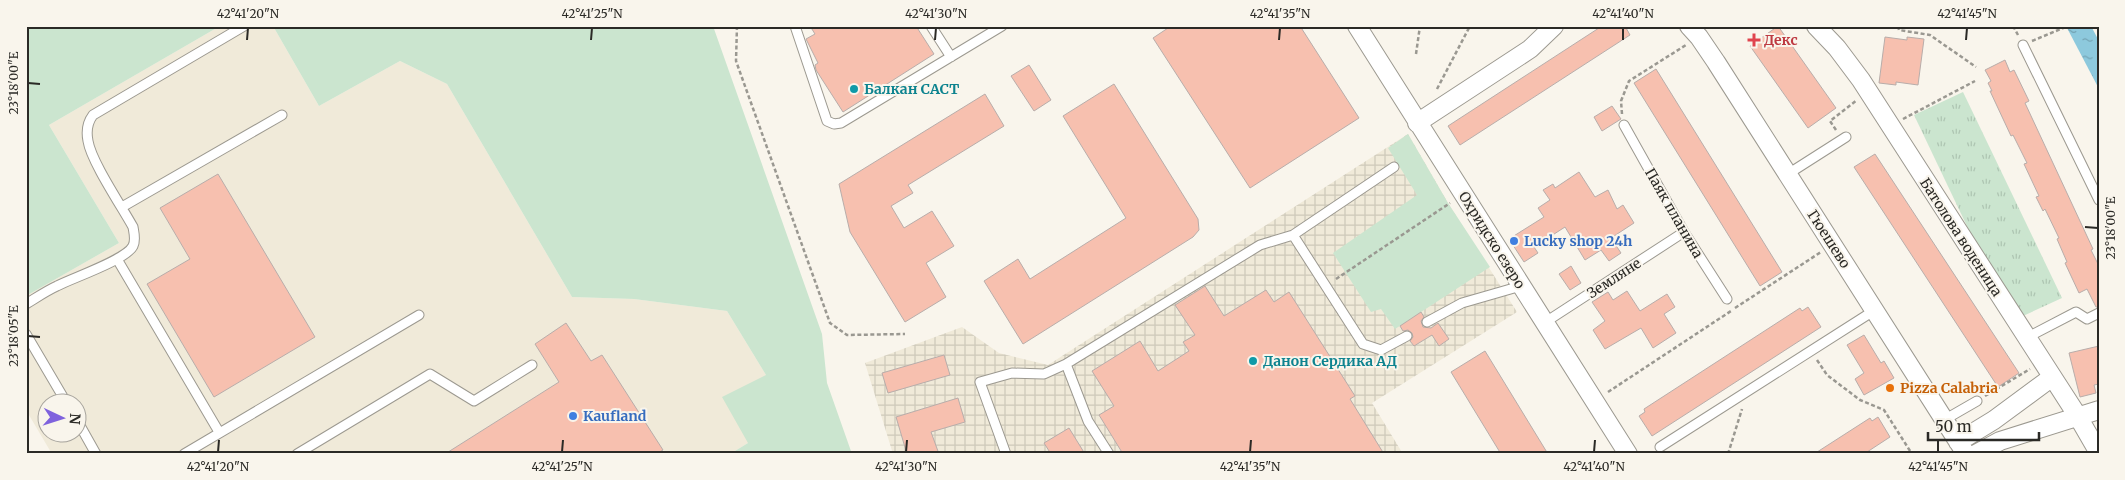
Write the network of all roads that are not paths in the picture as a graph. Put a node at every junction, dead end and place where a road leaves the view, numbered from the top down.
1 (244, 26) edge
2 (795, 26) edge
3 (931, 26) edge
4 (1002, 26) edge
5 (1357, 26) edge
6 (1554, 26) edge
7 (1816, 26) edge
8 (1694, 32) edge
9 (2023, 45) dead end
10 (951, 57) junction
11 (282, 115) dead end
12 (1417, 123) junction
13 (1624, 125) road end
14 (1844, 138) road end
15 (1394, 167) dead end
16 (1788, 174) junction
17 (2099, 200) edge
18 (122, 207) junction
19 (1684, 232) junction
20 (1293, 235) junction
21 (117, 259) junction
22 (1521, 286) junction
23 (1727, 299) dead end
24 (26, 304) edge
25 (1875, 310) junction
26 (2099, 313) edge
27 (419, 315) dead end
28 (1427, 322) dead end
29 (1544, 323) junction
30 (26, 334) edge
31 (1407, 336) dead end
32 (2026, 338) junction
33 (1066, 364) junction
34 (532, 365) dead end
35 (2051, 378) junction
36 (60, 392) edge
37 (1978, 400) road end
38 (2099, 410) edge
39 (2077, 415) junction
40 (1944, 420) junction
41 (219, 432) junction
42 (88, 440) edge
43 (1660, 447) dead end
44 (1963, 450) edge
45 (2099, 453) edge
46 (96, 454) edge
47 (184, 454) edge
48 (297, 454) edge
49 (1006, 454) edge
50 (1109, 454) edge
51 (1628, 454) edge

1 - 18 lane
2 - 10 lane
3 - 10 lane
4 - 10 lane
5 - 12 street, Охридско езеро
6 - 12 street
7 - 32 street, Батолова воденица
8 - 16 street, Гюешево
9 - 17 lane
11 - 18 lane
12 - 22 street, Охридско езеро
13 - 19 lane, Паяк планина
14 - 16 lane
15 - 20 lane
16 - 25 street, Гюешево
18 - 21 lane
19 - 23 lane, Паяк планина
19 - 29 lane, Земляне
20 - 31 lane
20 - 33 lane
21 - 24 lane
21 - 41 lane
22 - 28 lane
22 - 29 street, Охридско езеро
25 - 40 street, Гюешево
25 - 43 lane
26 - 32 lane
27 - 41 lane
29 - 51 street, Охридско езеро
30 - 36 lane
32 - 35 street, Батолова воденица
33 - 49 lane
33 - 50 lane
34 - 48 lane
35 - 39 street, Батолова воденица
35 - 44 street
37 - 40 lane
38 - 39 street
39 - 44 street
39 - 45 street, Батолова воденица
40 - 44 street, Гюешево
41 - 47 lane
42 - 46 lane

